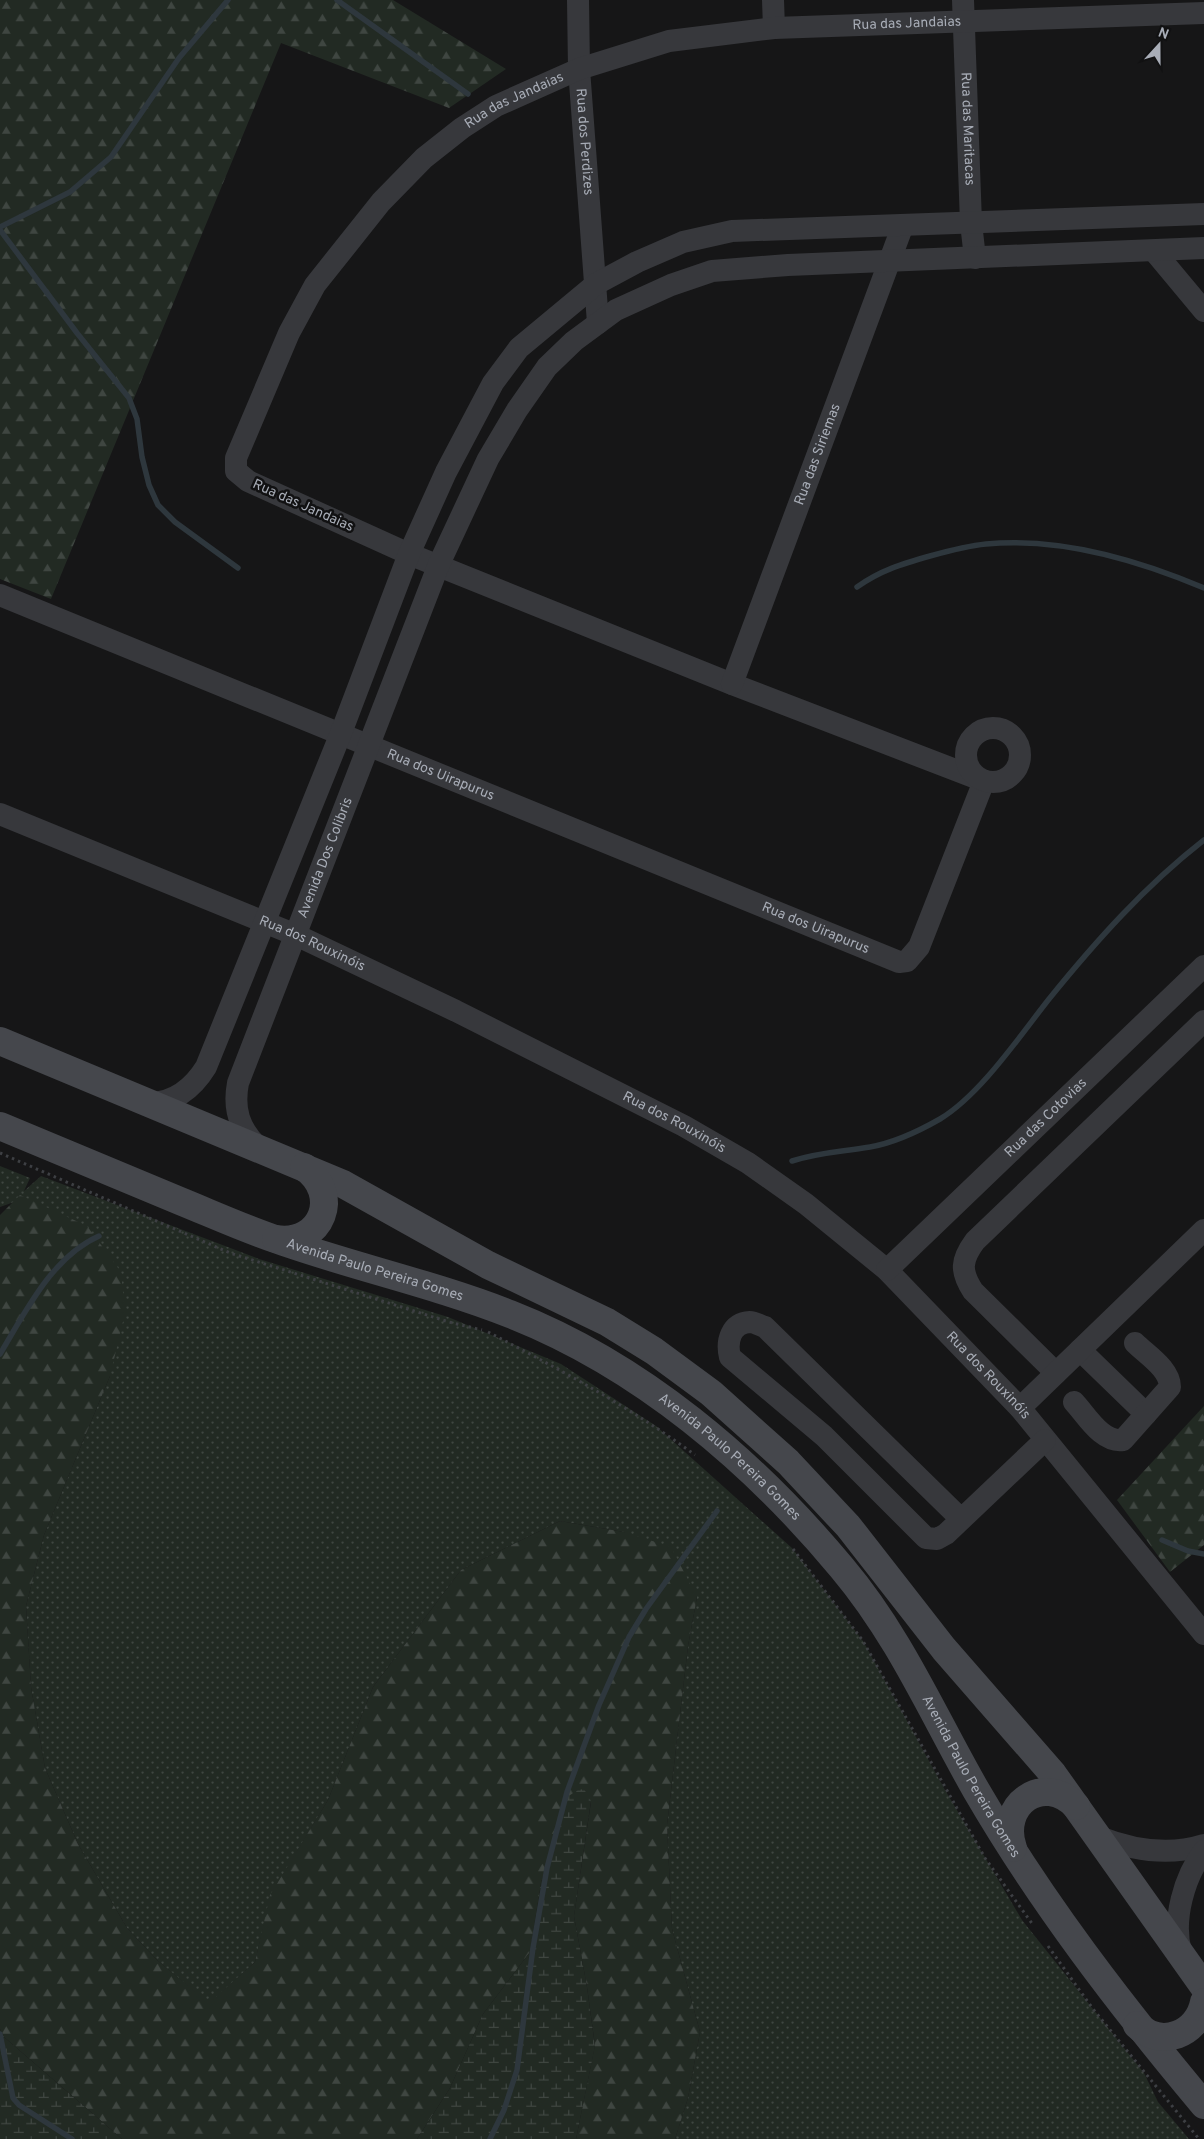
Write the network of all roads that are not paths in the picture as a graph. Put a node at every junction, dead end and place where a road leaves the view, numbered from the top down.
1 (578, 0) edge
2 (774, 0) edge
3 (963, 0) edge
4 (1204, 13) edge
5 (964, 22) junction
6 (774, 28) junction
7 (580, 69) junction
8 (1204, 214) edge
9 (972, 223) junction
10 (904, 225) junction
11 (1204, 248) edge
12 (1154, 251) junction
13 (976, 258) junction
14 (891, 261) junction
15 (596, 284) junction
16 (1204, 311) edge
17 (598, 324) junction
18 (409, 554) junction
19 (439, 564) junction
20 (0, 595) edge
21 (732, 684) junction
22 (341, 733) junction
23 (370, 746) junction
24 (0, 814) edge
25 (264, 922) junction
26 (296, 935) junction
27 (1204, 966) edge
28 (1204, 1021) edge
29 (0, 1041) edge
30 (150, 1103) junction
31 (0, 1126) edge
32 (258, 1148) junction
33 (301, 1165) junction
34 (1204, 1230) edge
35 (272, 1239) junction
36 (887, 1270) junction
37 (1135, 1342) dead end
38 (1080, 1350) junction
39 (1056, 1373) junction
40 (1074, 1402) dead end
41 (1020, 1408) junction
42 (1146, 1414) junction
43 (1045, 1440) junction
44 (961, 1519) junction
45 (1204, 1634) edge
46 (1079, 1809) junction
47 (1099, 1837) junction
48 (1204, 1845) edge
49 (1013, 1850) junction
50 (1204, 1851) edge
51 (1181, 1952) junction
52 (1202, 1986) edge
53 (1204, 2002) edge
54 (1133, 2020) junction
55 (1204, 2105) edge

1 - 7 street, Rua dos Perdizes
2 - 6 street
3 - 5 street, Rua das Maritacas
4 - 5 street, Rua das Jandaias
5 - 6 street, Rua das Jandaias
5 - 9 street, Rua das Maritacas
6 - 7 street, Rua das Jandaias
7 - 15 street, Rua dos Perdizes
7 - 18 street, Rua das Jandaias
8 - 9 street
9 - 10 street
9 - 13 street, Rua das Maritacas
10 - 14 street, Rua das Siriemas
10 - 15 street
11 - 12 street, Avenida Dos Colibris
12 - 13 street, Avenida Dos Colibris
12 - 16 street
13 - 14 street, Avenida Dos Colibris
14 - 17 street, Avenida Dos Colibris
14 - 21 street, Rua das Siriemas
15 - 17 street, Rua dos Perdizes
15 - 18 street
17 - 19 street, Avenida Dos Colibris
18 - 19 street, Rua das Jandaias
18 - 22 street
19 - 21 street, Rua dos Uirapurus
19 - 23 street, Avenida Dos Colibris
20 - 22 street, Rua dos Uirapurus
21 - 23 street, Rua dos Uirapurus
22 - 23 street, Rua dos Uirapurus
22 - 25 street
23 - 26 street, Avenida Dos Colibris
24 - 25 street, Rua dos Rouxinóis
25 - 26 street, Rua dos Rouxinóis
25 - 30 street
26 - 32 street, Avenida Dos Colibris
26 - 36 street, Rua dos Rouxinóis
27 - 36 street, Rua das Cotovias
28 - 39 street
29 - 30 main road
30 - 32 main road
31 - 35 main road, Avenida Paulo Pereira Gomes
32 - 33 main road
33 - 35 main road
33 - 46 main road
34 - 38 street
35 - 49 main road, Avenida Paulo Pereira Gomes
36 - 41 street, Rua dos Rouxinóis
37 - 42 street
38 - 39 street
38 - 42 street
39 - 41 street
40 - 42 street
41 - 43 street, Rua dos Rouxinóis
43 - 44 street
43 - 45 street, Rua dos Rouxinóis
44 - 44 street
46 - 47 main road
46 - 49 main road
47 - 48 street
47 - 51 main road
49 - 54 main road, Avenida Paulo Pereira Gomes
50 - 51 street
51 - 52 main road
53 - 54 main road
54 - 55 main road, Avenida Paulo Pereira Gomes

